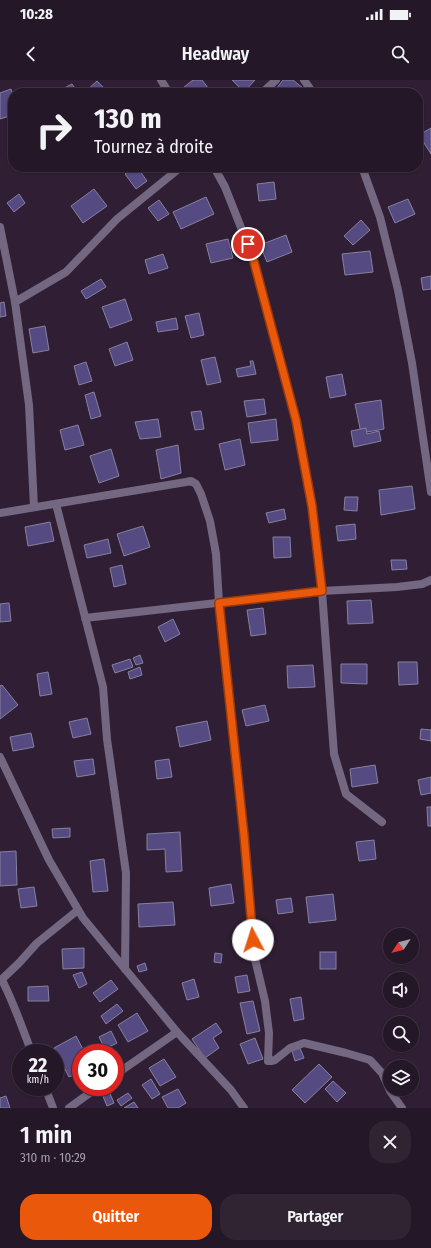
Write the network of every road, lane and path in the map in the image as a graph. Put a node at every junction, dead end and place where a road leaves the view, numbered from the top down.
1 (276, 80) edge
2 (267, 88) edge
3 (175, 172) edge
4 (217, 172) edge
5 (364, 172) edge
6 (0, 227) edge
7 (15, 302) junction
8 (431, 492) edge
9 (56, 504) junction
10 (34, 506) junction
11 (0, 513) edge
12 (431, 580) edge
13 (322, 591) junction
14 (219, 603) junction
15 (85, 618) junction
16 (0, 757) edge
17 (382, 822) dead end
18 (78, 910) junction
19 (125, 969) junction
20 (1, 980) edge
21 (177, 1032) junction
22 (28, 1044) edge
23 (124, 1069) edge
24 (48, 1096) edge
25 (85, 1096) edge
26 (53, 1108) edge
27 (68, 1108) edge
28 (244, 1108) edge
29 (402, 1108) edge

1 - 2 street
3 - 7 street
4 - 13 street
5 - 8 street
6 - 7 street
7 - 10 street
9 - 10 street
9 - 14 street
9 - 15 street
10 - 11 street
12 - 13 street
13 - 14 street
13 - 17 street
14 - 15 street
14 - 29 street
15 - 19 street
16 - 18 street
18 - 19 street
18 - 20 street
19 - 21 street
20 - 22 street
21 - 23 street
21 - 28 street
24 - 26 street
25 - 27 street

